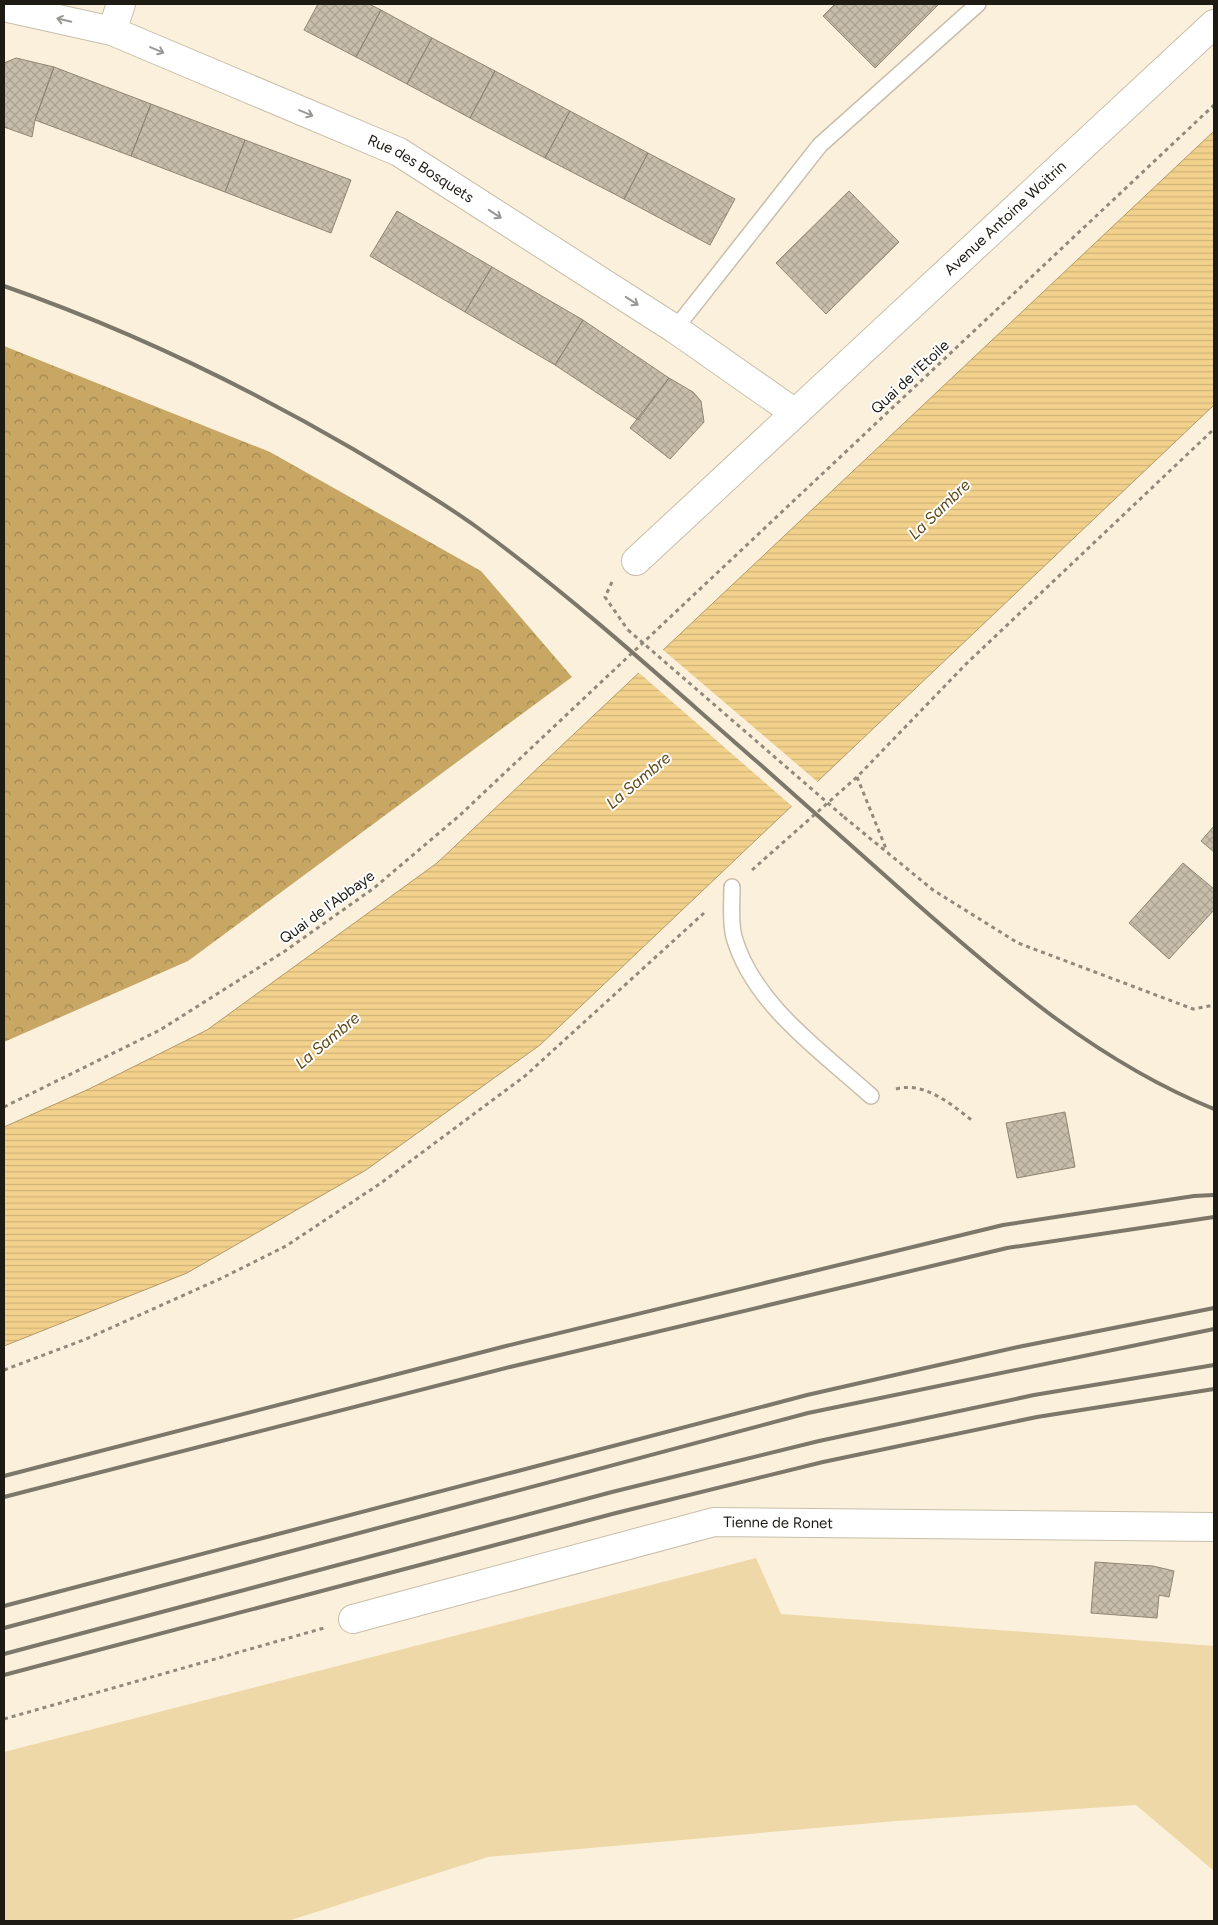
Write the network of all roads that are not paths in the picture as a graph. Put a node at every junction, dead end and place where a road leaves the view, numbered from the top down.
1 (121, 4) edge
2 (978, 4) edge
3 (4, 7) edge
4 (1214, 24) edge
5 (112, 31) junction
6 (676, 329) junction
7 (795, 413) junction
8 (636, 561) road end
9 (732, 887) road end
10 (871, 1096) road end
11 (1214, 1527) edge
12 (353, 1620) road end

1 - 5 street
2 - 6 lane
5 -> 3 street, Rue des Bosquets
4 - 7 street, Avenue Antoine Woitrin
5 -> 6 street, Rue des Bosquets
6 - 7 street, Rue des Bosquets
7 - 8 street, Avenue Antoine Woitrin
9 - 10 lane
11 - 12 street, Tienne de Ronet

